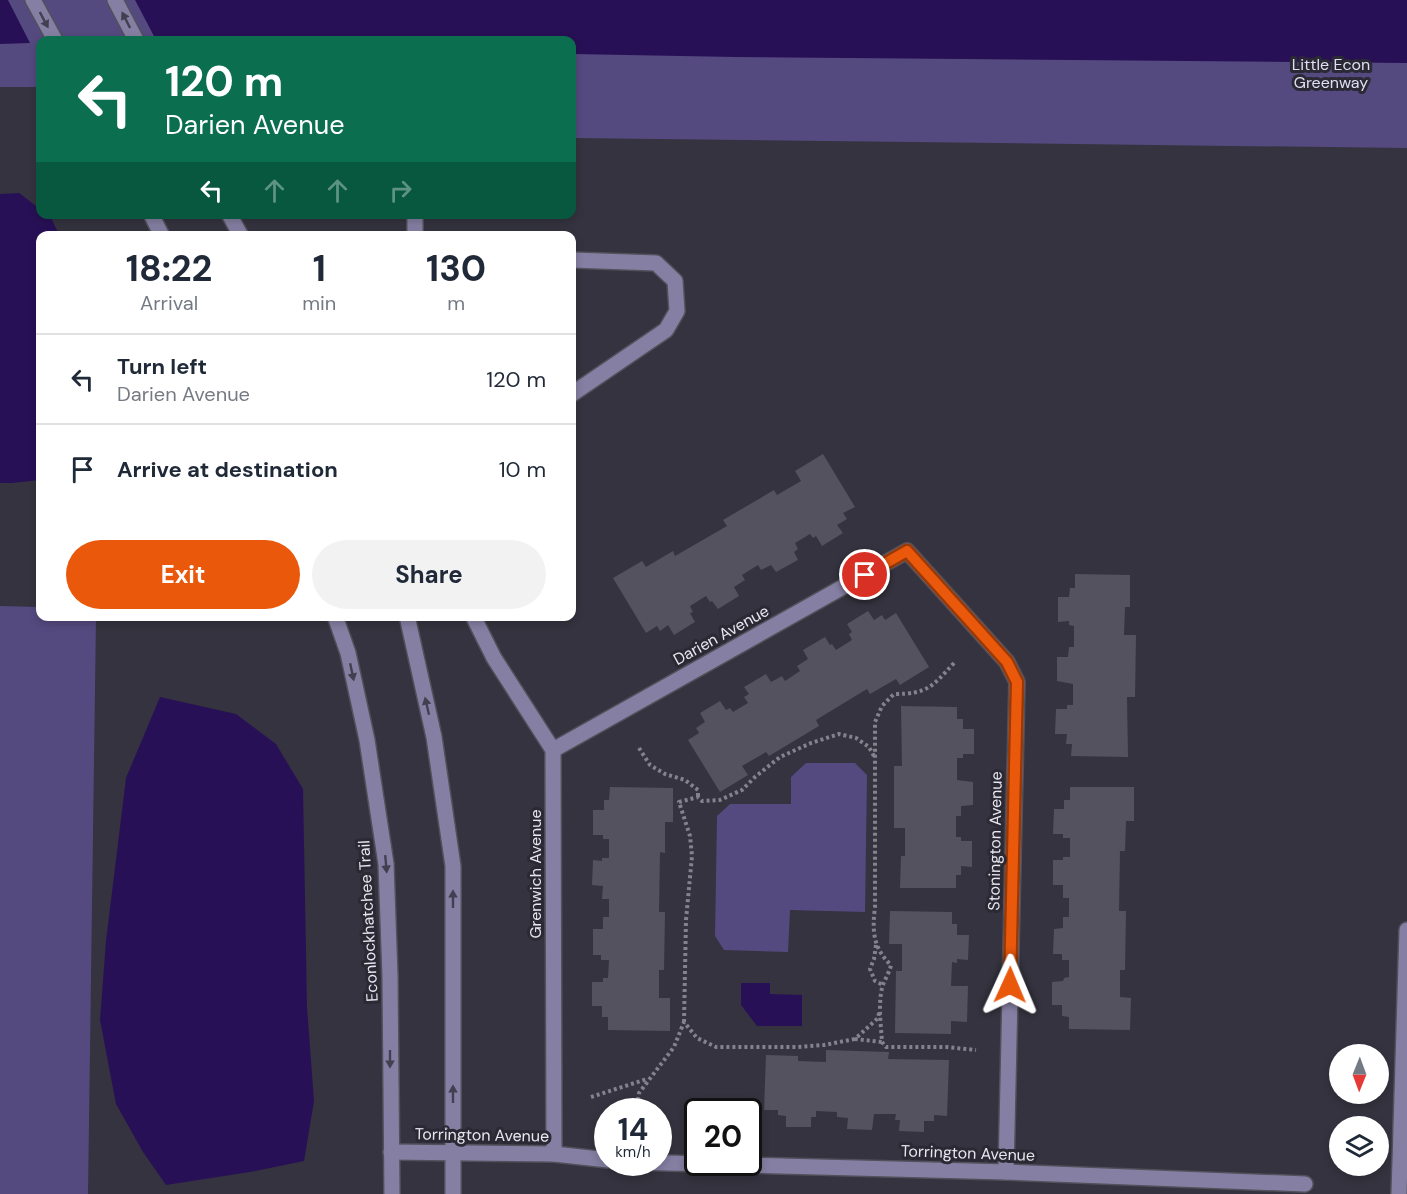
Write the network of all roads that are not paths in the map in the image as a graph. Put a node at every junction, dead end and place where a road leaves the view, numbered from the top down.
1 (33, 0) edge
2 (115, 0) edge
3 (53, 36) edge
4 (134, 36) edge
5 (576, 260) edge
6 (576, 391) edge
7 (907, 551) joint
8 (337, 621) edge
9 (408, 621) edge
10 (476, 621) edge
11 (553, 750) junction
12 (1407, 930) edge
13 (391, 1152) junction
14 (453, 1153) junction
15 (554, 1154) junction
16 (594, 1158) edge
17 (672, 1163) edge
18 (1006, 1172) junction
19 (1305, 1184) dead end
20 (392, 1194) edge
21 (453, 1194) edge
22 (1399, 1194) edge

1 -> 3 street
4 -> 2 street
5 - 6 street
7 - 11 street, Darien Avenue
7 - 18 street, Stonington Avenue
8 -> 13 street, Econlockhatchee Trail
14 -> 9 street
10 - 11 street
11 - 15 street, Grenwich Avenue
12 - 22 street
13 - 14 street, Torrington Avenue
13 - 20 street, Econlockhatchee Trail
14 - 15 street, Torrington Avenue
14 - 21 street
15 - 16 street, Torrington Avenue
17 - 18 street, Torrington Avenue
18 - 19 street, Torrington Avenue

